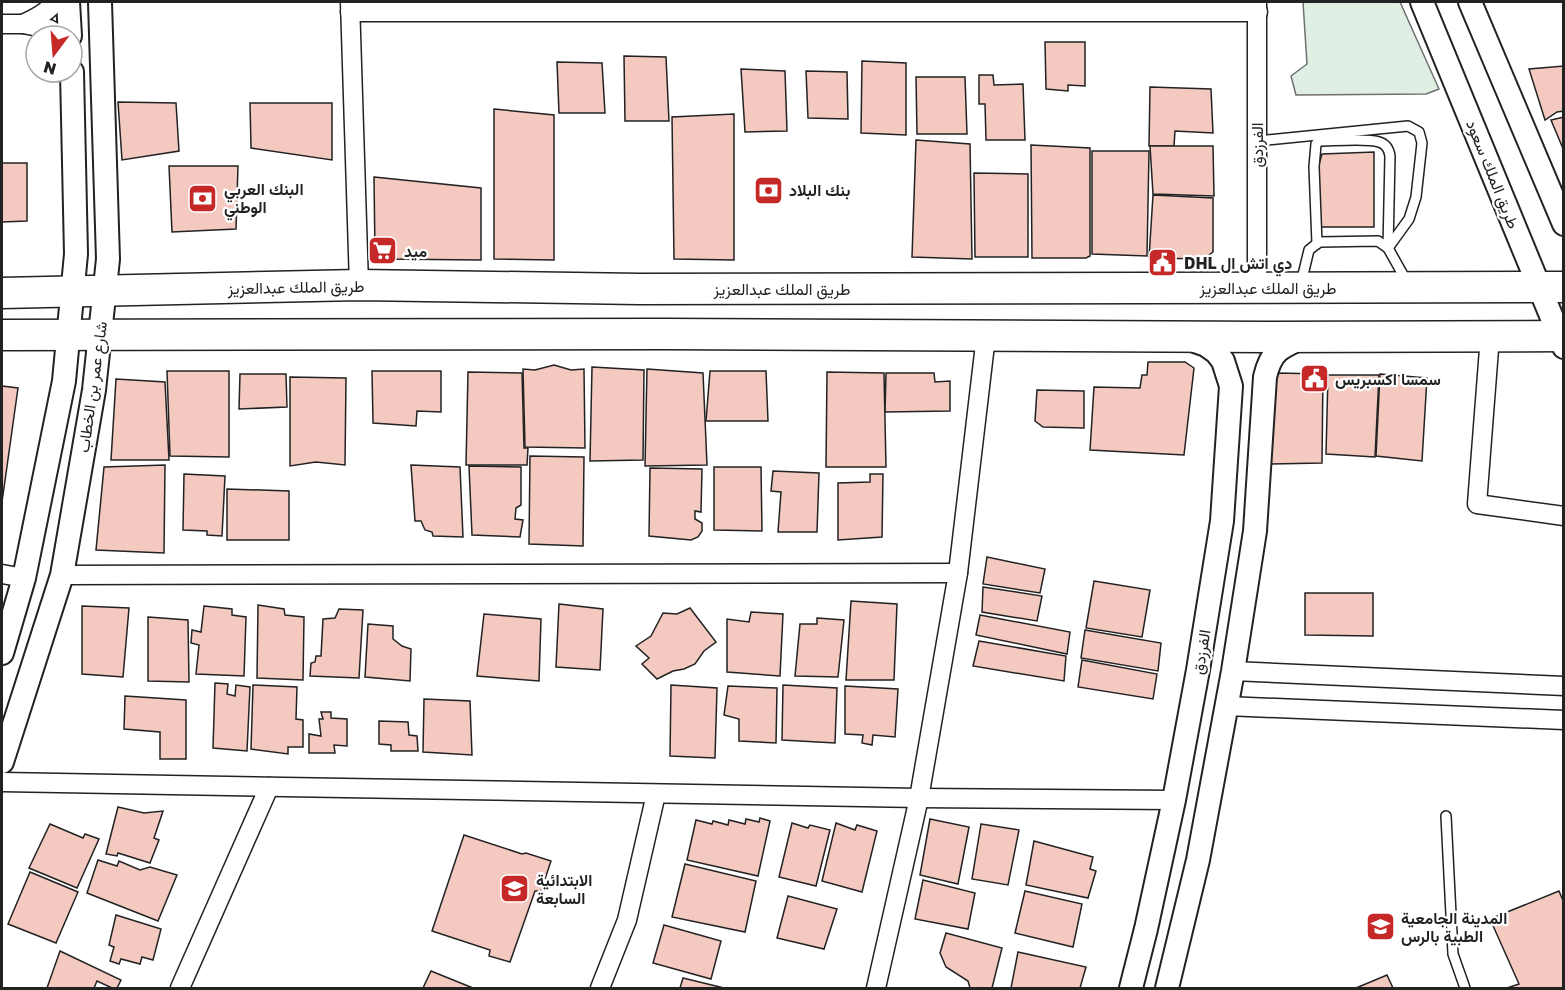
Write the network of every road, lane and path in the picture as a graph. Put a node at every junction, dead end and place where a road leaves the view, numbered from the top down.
1 (55, 2) edge
2 (68, 2) edge
3 (100, 2) edge
4 (1422, 2) edge
5 (1470, 2) edge
6 (350, 7) edge
7 (638, 7) edge
8 (982, 7) edge
9 (1257, 7) edge
10 (2, 24) edge
11 (23, 24) joint
12 (69, 24) edge
13 (72, 84) edge
14 (1257, 141) junction
15 (1563, 224) edge
16 (1317, 244) junction
17 (1388, 248) junction
18 (359, 285) junction
19 (1409, 287) junction
20 (1552, 287) edge
21 (1257, 288) junction
22 (1300, 288) junction
23 (105, 290) junction
24 (72, 291) junction
25 (2, 292) edge
26 (68, 334) junction
27 (100, 334) junction
28 (2, 335) edge
29 (986, 336) junction
30 (1490, 336) junction
31 (1182, 337) junction
32 (1304, 337) junction
33 (1562, 339) edge
34 (1563, 516) edge
35 (958, 573) junction
36 (2, 574) edge
37 (62, 575) junction
38 (24, 578) junction
39 (2, 654) edge
40 (1233, 671) junction
41 (1563, 686) edge
42 (1226, 706) junction
43 (1563, 720) edge
44 (2, 762) edge
45 (2, 782) edge
46 (269, 787) junction
47 (656, 794) junction
48 (919, 798) junction
49 (1174, 800) junction
50 (1446, 816) dead end
51 (180, 988) edge
52 (600, 988) edge
53 (876, 988) edge
54 (1131, 988) edge
55 (1167, 988) edge
56 (1466, 988) edge

1 - 11 street
2 - 12 street
3 - 23 street, شارع عمر بن الخطاب
4 - 20 street, طريق الملك سعود
5 - 15 street
6 - 7 street
6 - 18 street
7 - 8 street
8 - 9 street
9 - 14 street, الفرزدق
10 - 11 street
13 - 24 street, شارع عمر بن الخطاب
14 - 17 lane
14 - 21 street, الفرزدق
16 - 17 lane
16 - 17 lane
16 - 22 lane
17 - 19 lane
18 - 21 highway, طريق الملك عبدالعزيز
18 - 23 highway, طريق الملك عبدالعزيز
19 - 20 highway, طريق الملك عبدالعزيز
19 - 22 highway, طريق الملك عبدالعزيز
20 - 33 street, طريق الملك سعود
21 - 22 highway, طريق الملك عبدالعزيز
23 - 24 highway, طريق الملك عبدالعزيز
23 - 27 street, شارع عمر بن الخطاب
24 - 25 highway, طريق الملك عبدالعزيز
24 - 26 street, شارع عمر بن الخطاب
26 - 27 highway
26 - 28 highway
26 - 38 street, شارع عمر بن الخطاب
27 - 29 highway
27 - 37 street, شارع عمر بن الخطاب
29 - 31 highway
29 - 35 street
30 - 32 highway
30 - 33 highway
30 - 34 street
31 - 32 highway
31 - 49 street, الفرزدق
32 - 40 street, الفرزدق
35 - 37 street
35 - 48 street
36 - 38 street
37 - 44 street, شارع عمر بن الخطاب
38 - 39 street, شارع عمر بن الخطاب
40 - 41 street
40 - 42 street, الفرزدق
42 - 43 street
42 - 55 street, الفرزدق
45 - 46 street
46 - 47 street
46 - 51 street
47 - 48 street
47 - 52 street
48 - 49 street
48 - 53 street
49 - 54 street, الفرزدق
50 - 56 lane

